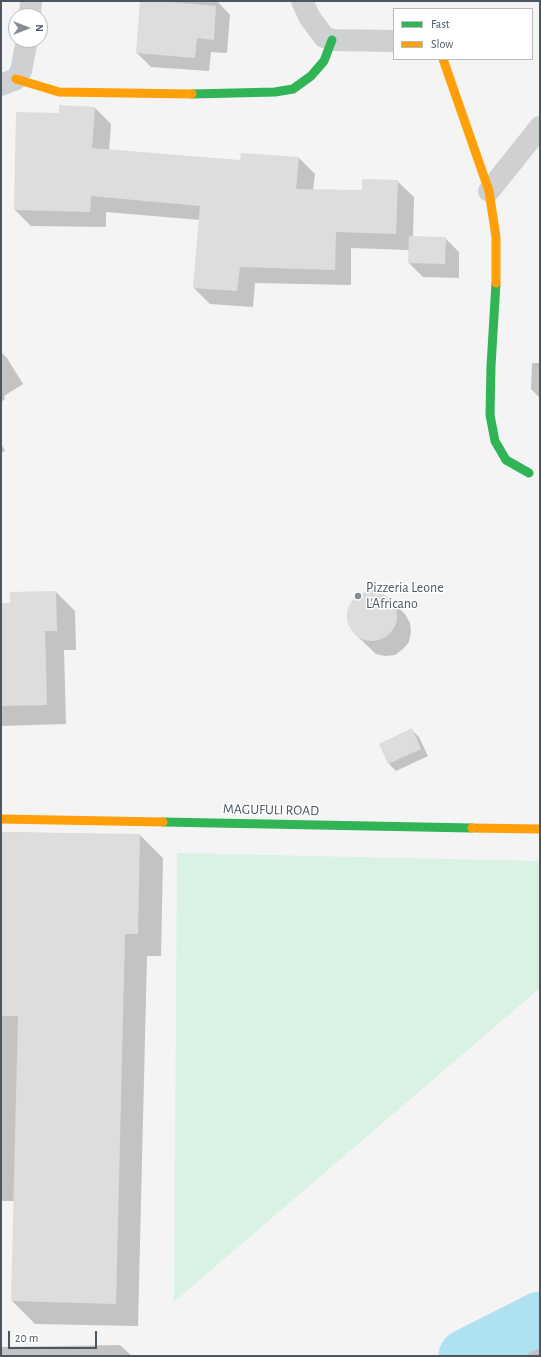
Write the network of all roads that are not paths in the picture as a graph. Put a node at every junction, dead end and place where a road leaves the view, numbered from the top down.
1 (302, 1) edge
2 (332, 40) junction
3 (393, 41) edge
4 (25, 48) edge
5 (443, 60) edge
6 (9, 82) edge
7 (540, 127) edge
8 (489, 191) junction
9 (529, 473) dead end
10 (1, 819) edge
11 (540, 828) edge

1 - 2 street
2 - 3 street
2 - 6 street
4 - 6 street
5 - 8 street
7 - 8 street
8 - 9 street
10 - 11 street, MAGUFULI ROAD

